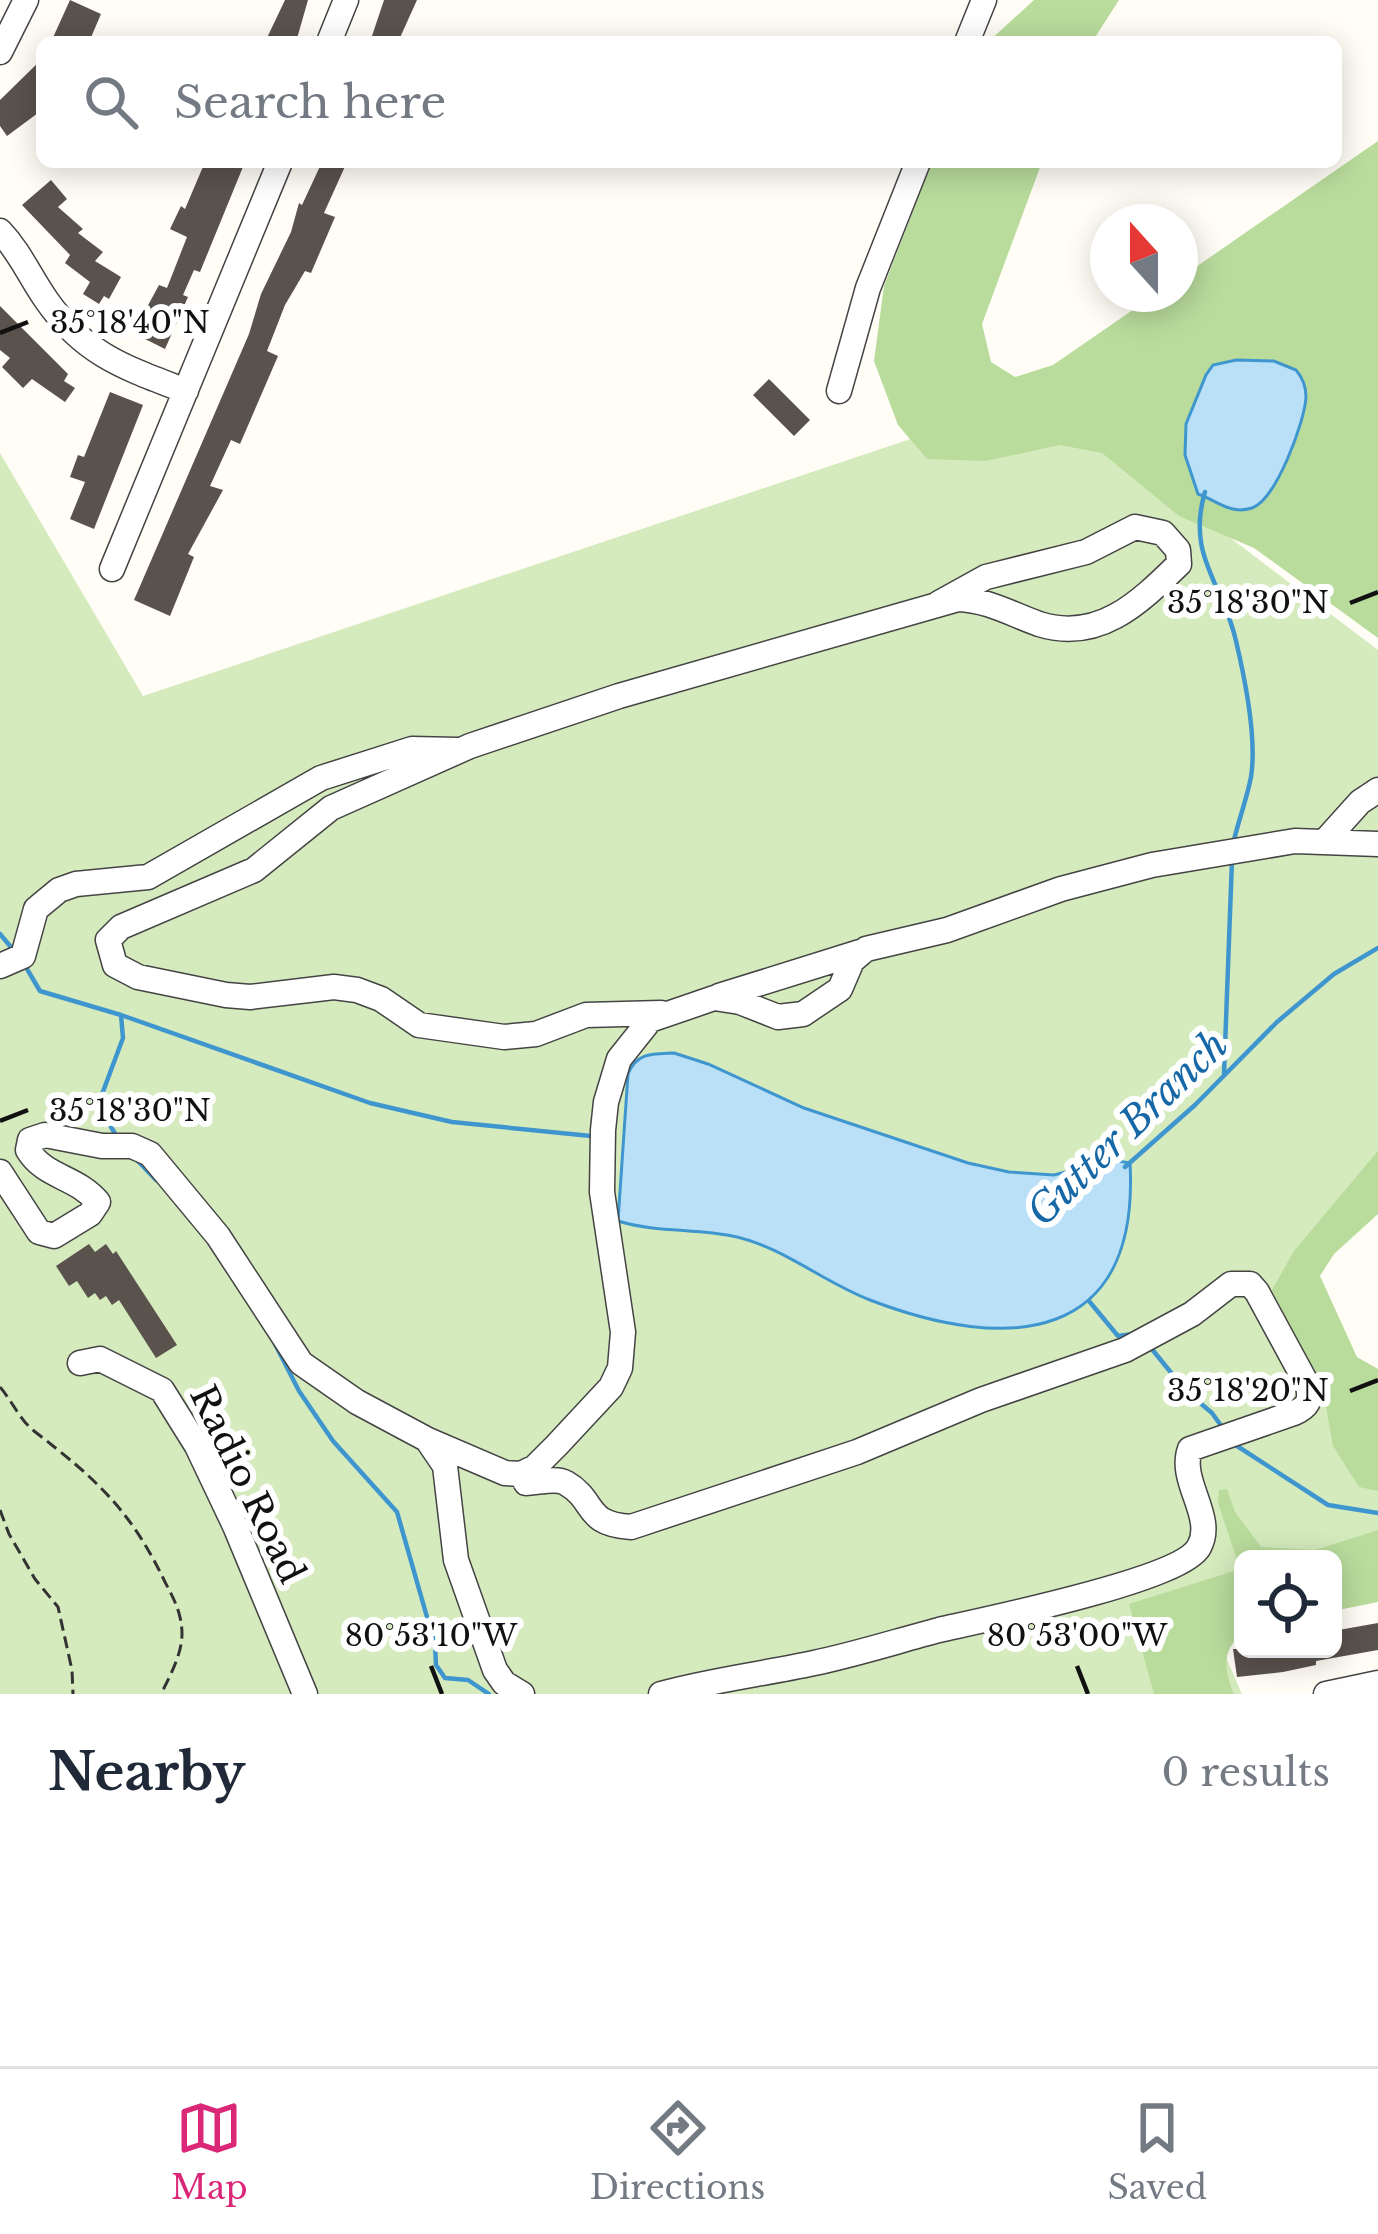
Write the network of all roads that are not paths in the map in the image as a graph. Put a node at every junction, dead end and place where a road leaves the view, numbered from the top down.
1 (26, 0) edge
2 (346, 0) edge
3 (985, 0) edge
4 (331, 36) edge
5 (970, 36) edge
6 (0, 52) edge
7 (278, 168) edge
8 (916, 168) edge
9 (0, 231) edge
10 (186, 391) junction
11 (839, 392) dead end
12 (112, 569) dead end
13 (939, 603) junction
14 (460, 751) junction
15 (1378, 790) edge
16 (1324, 842) junction
17 (1378, 844) edge
18 (860, 952) junction
19 (0, 966) edge
20 (714, 998) junction
21 (663, 1013) junction
22 (0, 1172) edge
23 (80, 1363) dead end
24 (428, 1441) junction
25 (521, 1474) junction
26 (1378, 1683) edge
27 (1341, 1693) edge
28 (305, 1694) edge
29 (522, 1694) edge
30 (662, 1694) edge

1 - 6 street
2 - 4 street
3 - 5 street
7 - 10 street
8 - 11 street
9 - 10 street
10 - 12 street
13 - 13 street
13 - 14 street
14 - 19 street
14 - 21 street
15 - 16 street
16 - 17 street
16 - 18 street
18 - 20 street
18 - 20 street
20 - 21 street
21 - 25 street
22 - 24 street
23 - 28 street, Radio Road
24 - 25 street
24 - 29 street
25 - 30 street
26 - 27 street

